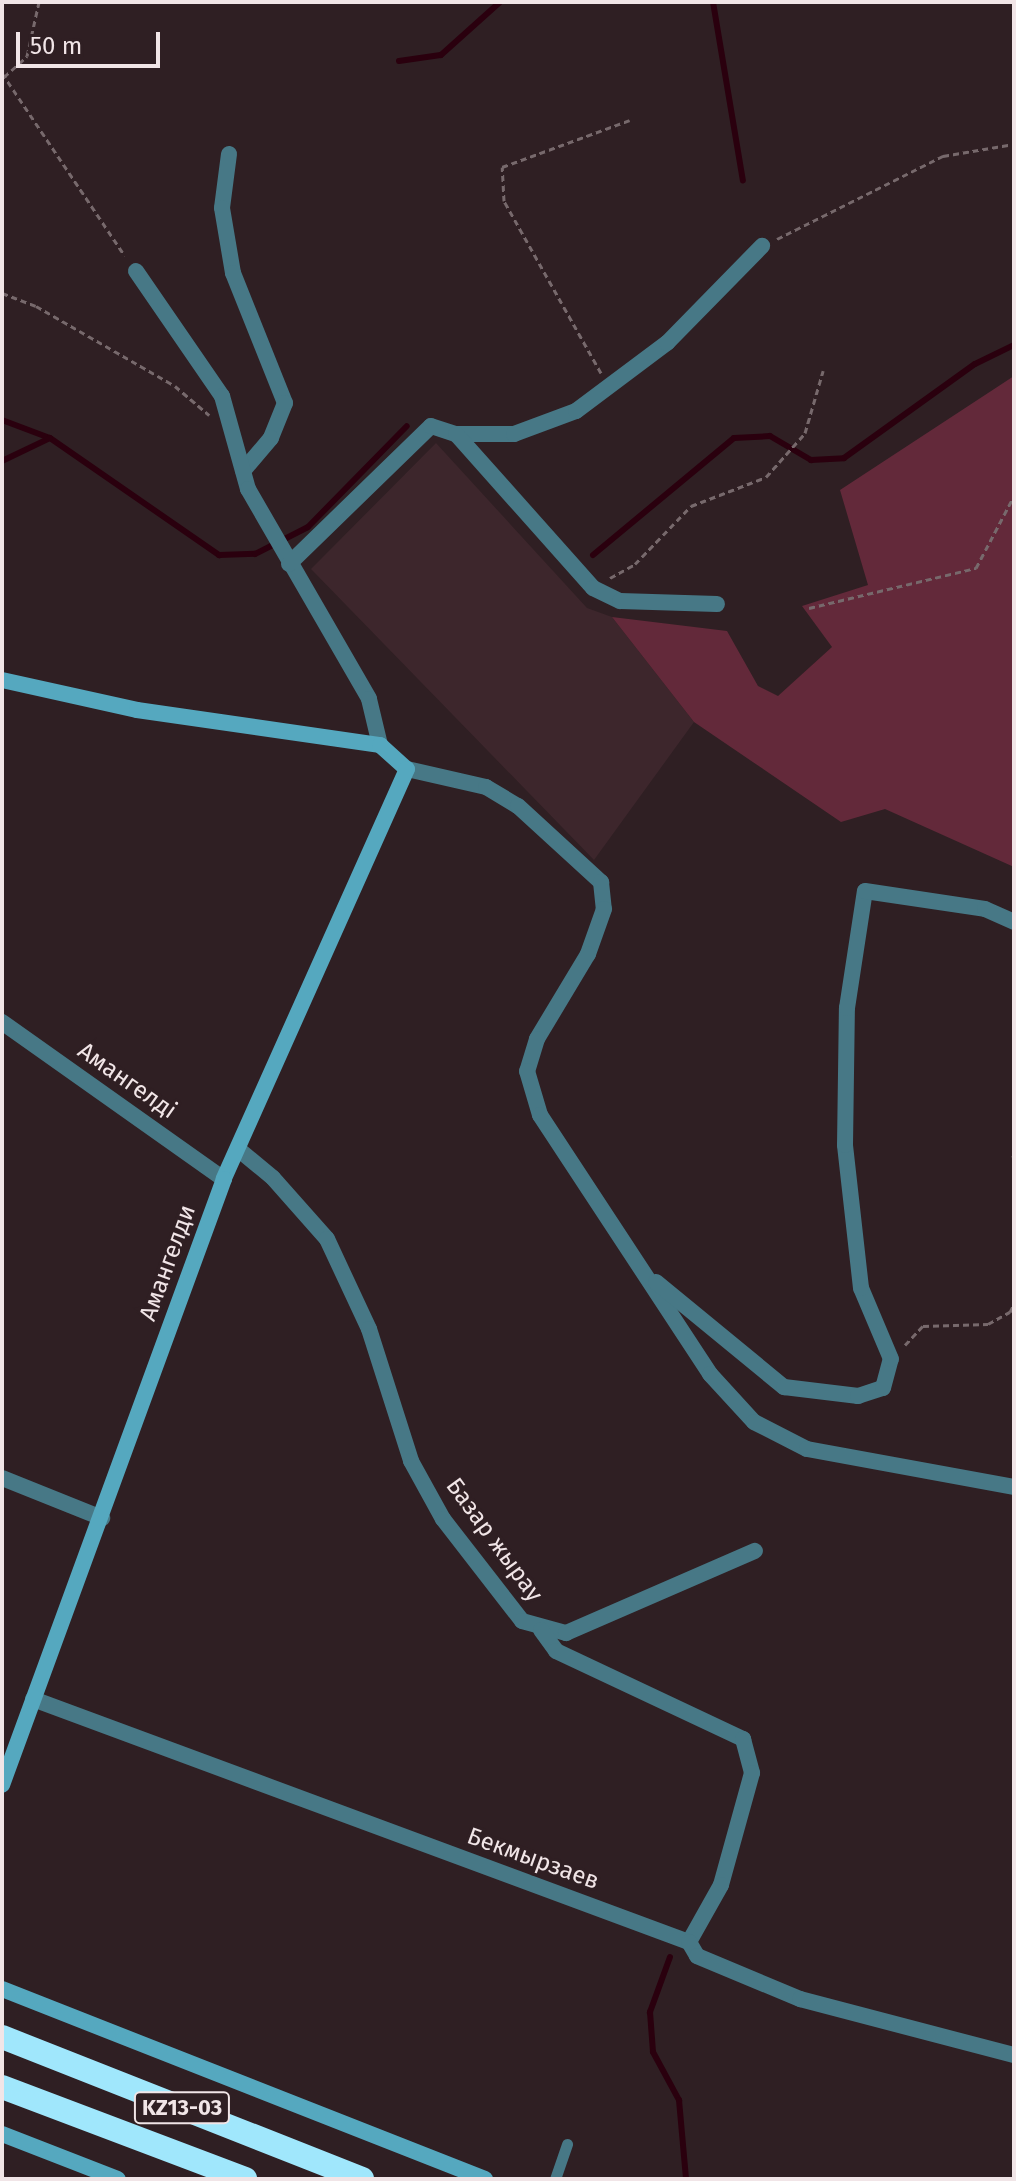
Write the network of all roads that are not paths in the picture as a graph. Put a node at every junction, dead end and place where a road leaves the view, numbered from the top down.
1 (229, 154) dead end
2 (762, 246) road end
3 (136, 271) road end
4 (456, 434) junction
5 (243, 471) junction
6 (289, 564) junction
7 (717, 604) dead end
8 (2, 680) edge
9 (380, 745) junction
10 (407, 769) junction
11 (1014, 922) edge
12 (2, 1022) edge
13 (238, 1149) junction
14 (224, 1179) junction
15 (642, 1270) junction
16 (2, 1478) edge
17 (1014, 1487) edge
18 (102, 1518) junction
19 (755, 1551) dead end
20 (541, 1630) junction
21 (33, 1699) junction
22 (2, 1785) edge
23 (689, 1942) junction
24 (2, 1989) edge
25 (2, 2037) edge
26 (1014, 2055) edge
27 (2, 2087) edge
28 (2, 2134) edge
29 (567, 2144) dead end
30 (118, 2179) edge
31 (245, 2179) edge
32 (362, 2179) edge
33 (485, 2179) edge
34 (555, 2179) edge

1 - 5 street
2 - 4 street
3 - 5 street
4 - 6 street
4 - 7 street
5 - 6 street
6 - 9 street
8 - 9 main road
9 - 10 main road
10 - 13 main road, Амангелди
10 - 15 street
11 - 15 street
12 - 14 street, Амангелді
13 - 14 main road, Амангелди
13 - 20 street, Базар жырау
14 - 18 main road, Амангелди
15 - 17 street
16 - 18 street
18 - 21 main road, Амангелди
19 - 20 street, Базар жырау
20 - 23 street
21 - 22 main road, Амангелди
21 - 23 street, Бекмырзаев
23 - 26 street, Бекмырзаев
24 - 33 main road
25 - 32 highway, KZ13-03
27 - 31 highway, KZ13-03
28 - 30 main road
29 - 34 lane

